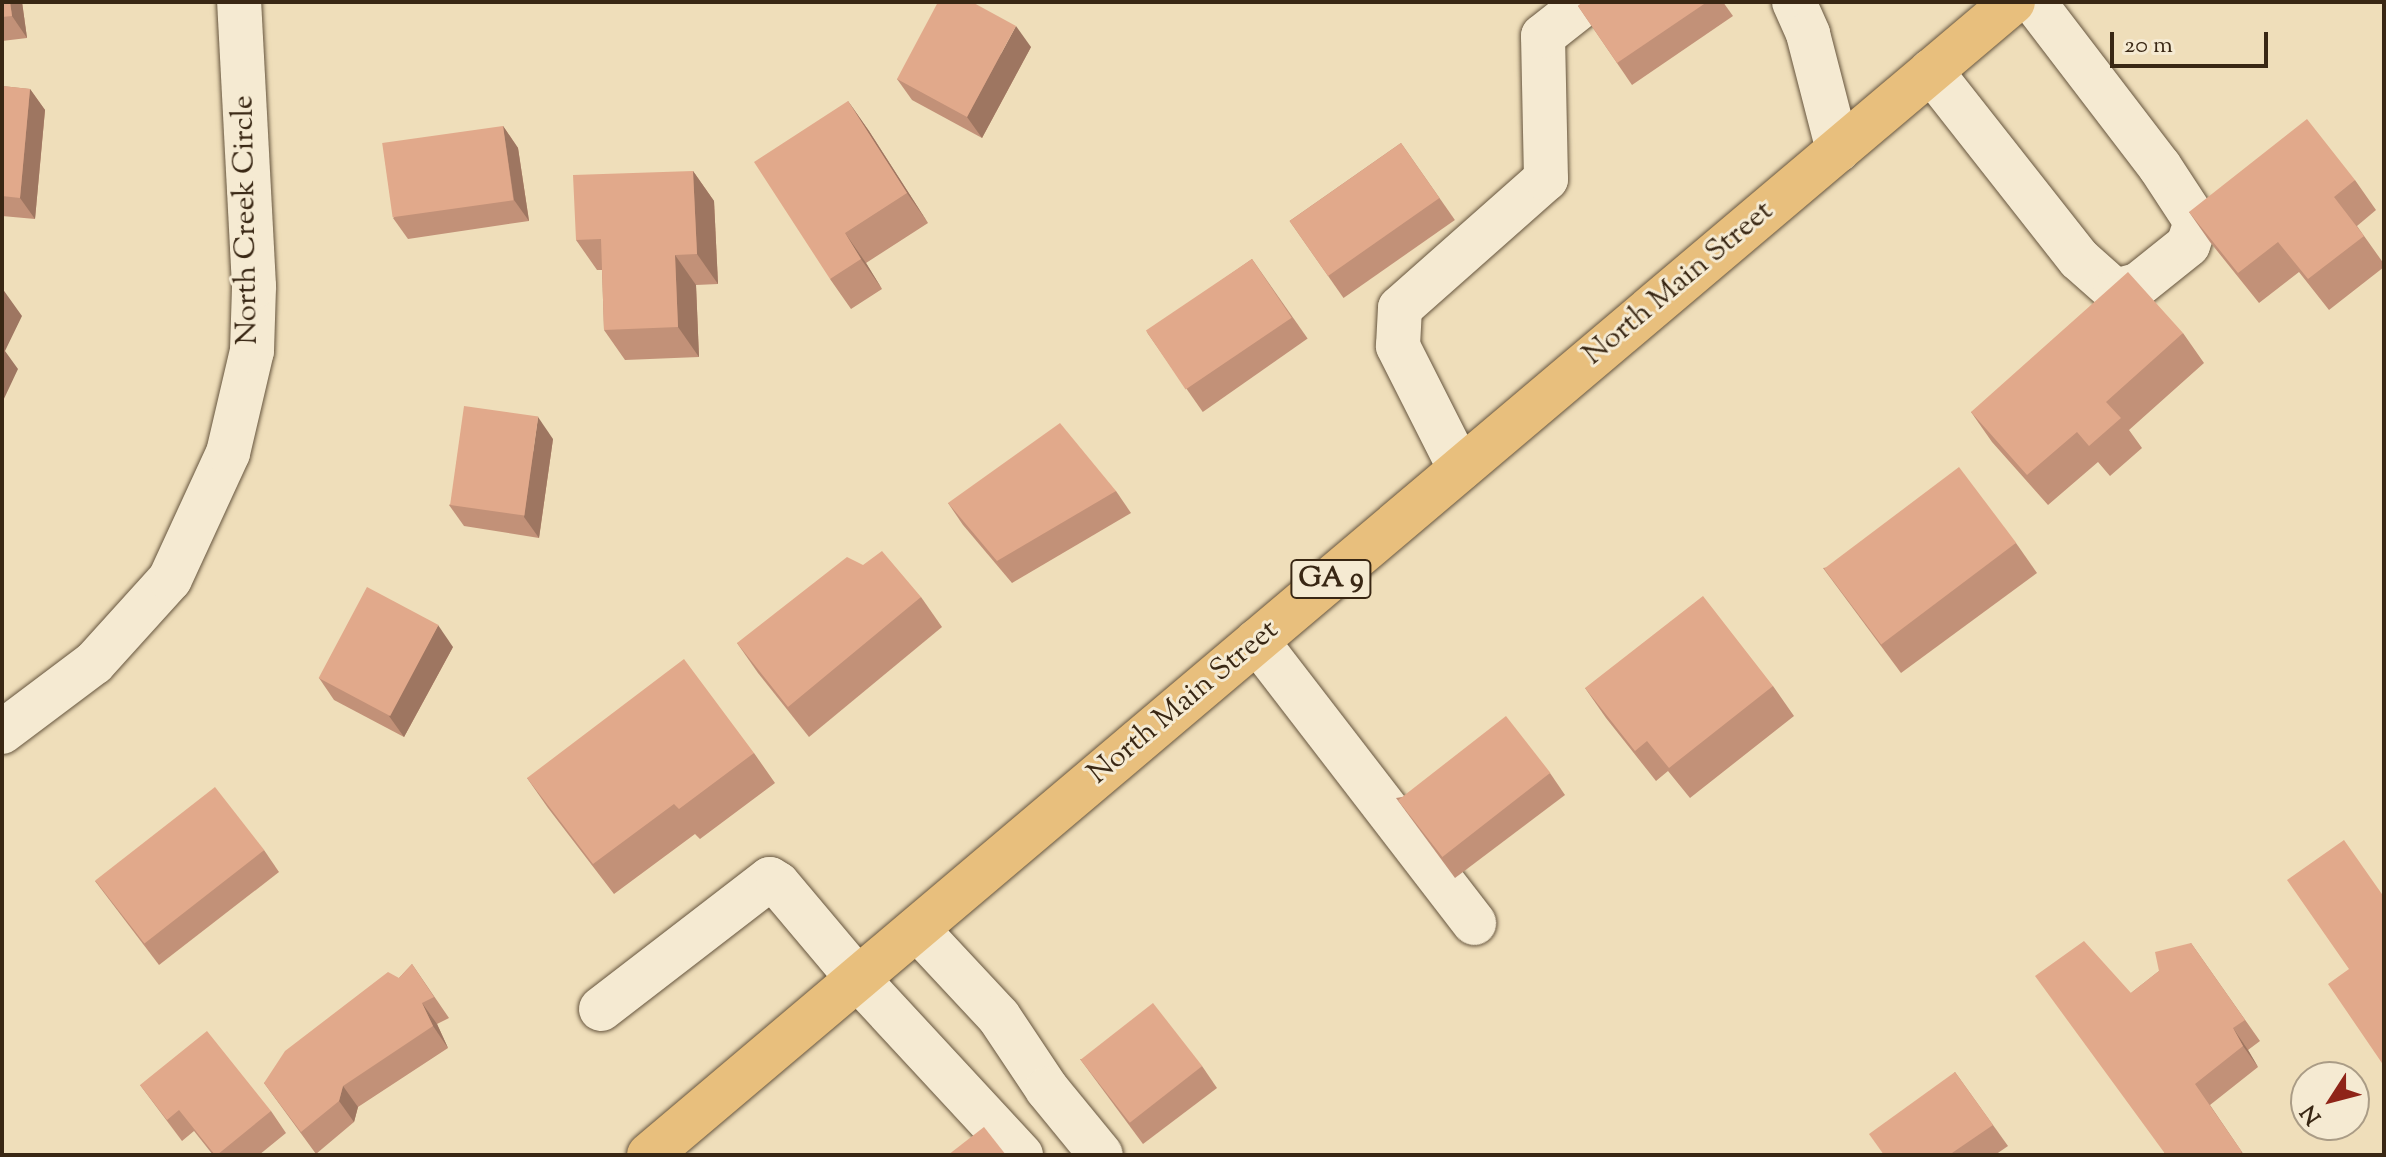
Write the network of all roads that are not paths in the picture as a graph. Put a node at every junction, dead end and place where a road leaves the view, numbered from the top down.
1 (239, 2) edge
2 (1586, 2) edge
3 (1794, 2) edge
4 (2013, 2) edge
5 (2034, 2) edge
6 (1931, 71) junction
7 (1838, 150) junction
8 (1460, 469) junction
9 (1257, 641) junction
10 (2, 732) edge
11 (1474, 923) dead end
12 (917, 929) junction
13 (858, 979) junction
14 (601, 1009) dead end
15 (649, 1155) edge
16 (1021, 1155) edge
17 (1101, 1155) edge

1 - 10 street, North Creek Circle
2 - 8 street
3 - 7 street
4 - 6 main road, North Main Street / GA 9
5 - 6 street
6 - 7 main road, North Main Street / GA 9
7 - 8 main road, North Main Street / GA 9
8 - 9 main road, North Main Street / GA 9
9 - 11 street
9 - 12 main road, North Main Street / GA 9
12 - 13 main road, North Main Street / GA 9
12 - 17 street
13 - 14 street
13 - 15 main road, North Main Street / GA 9
13 - 16 street

